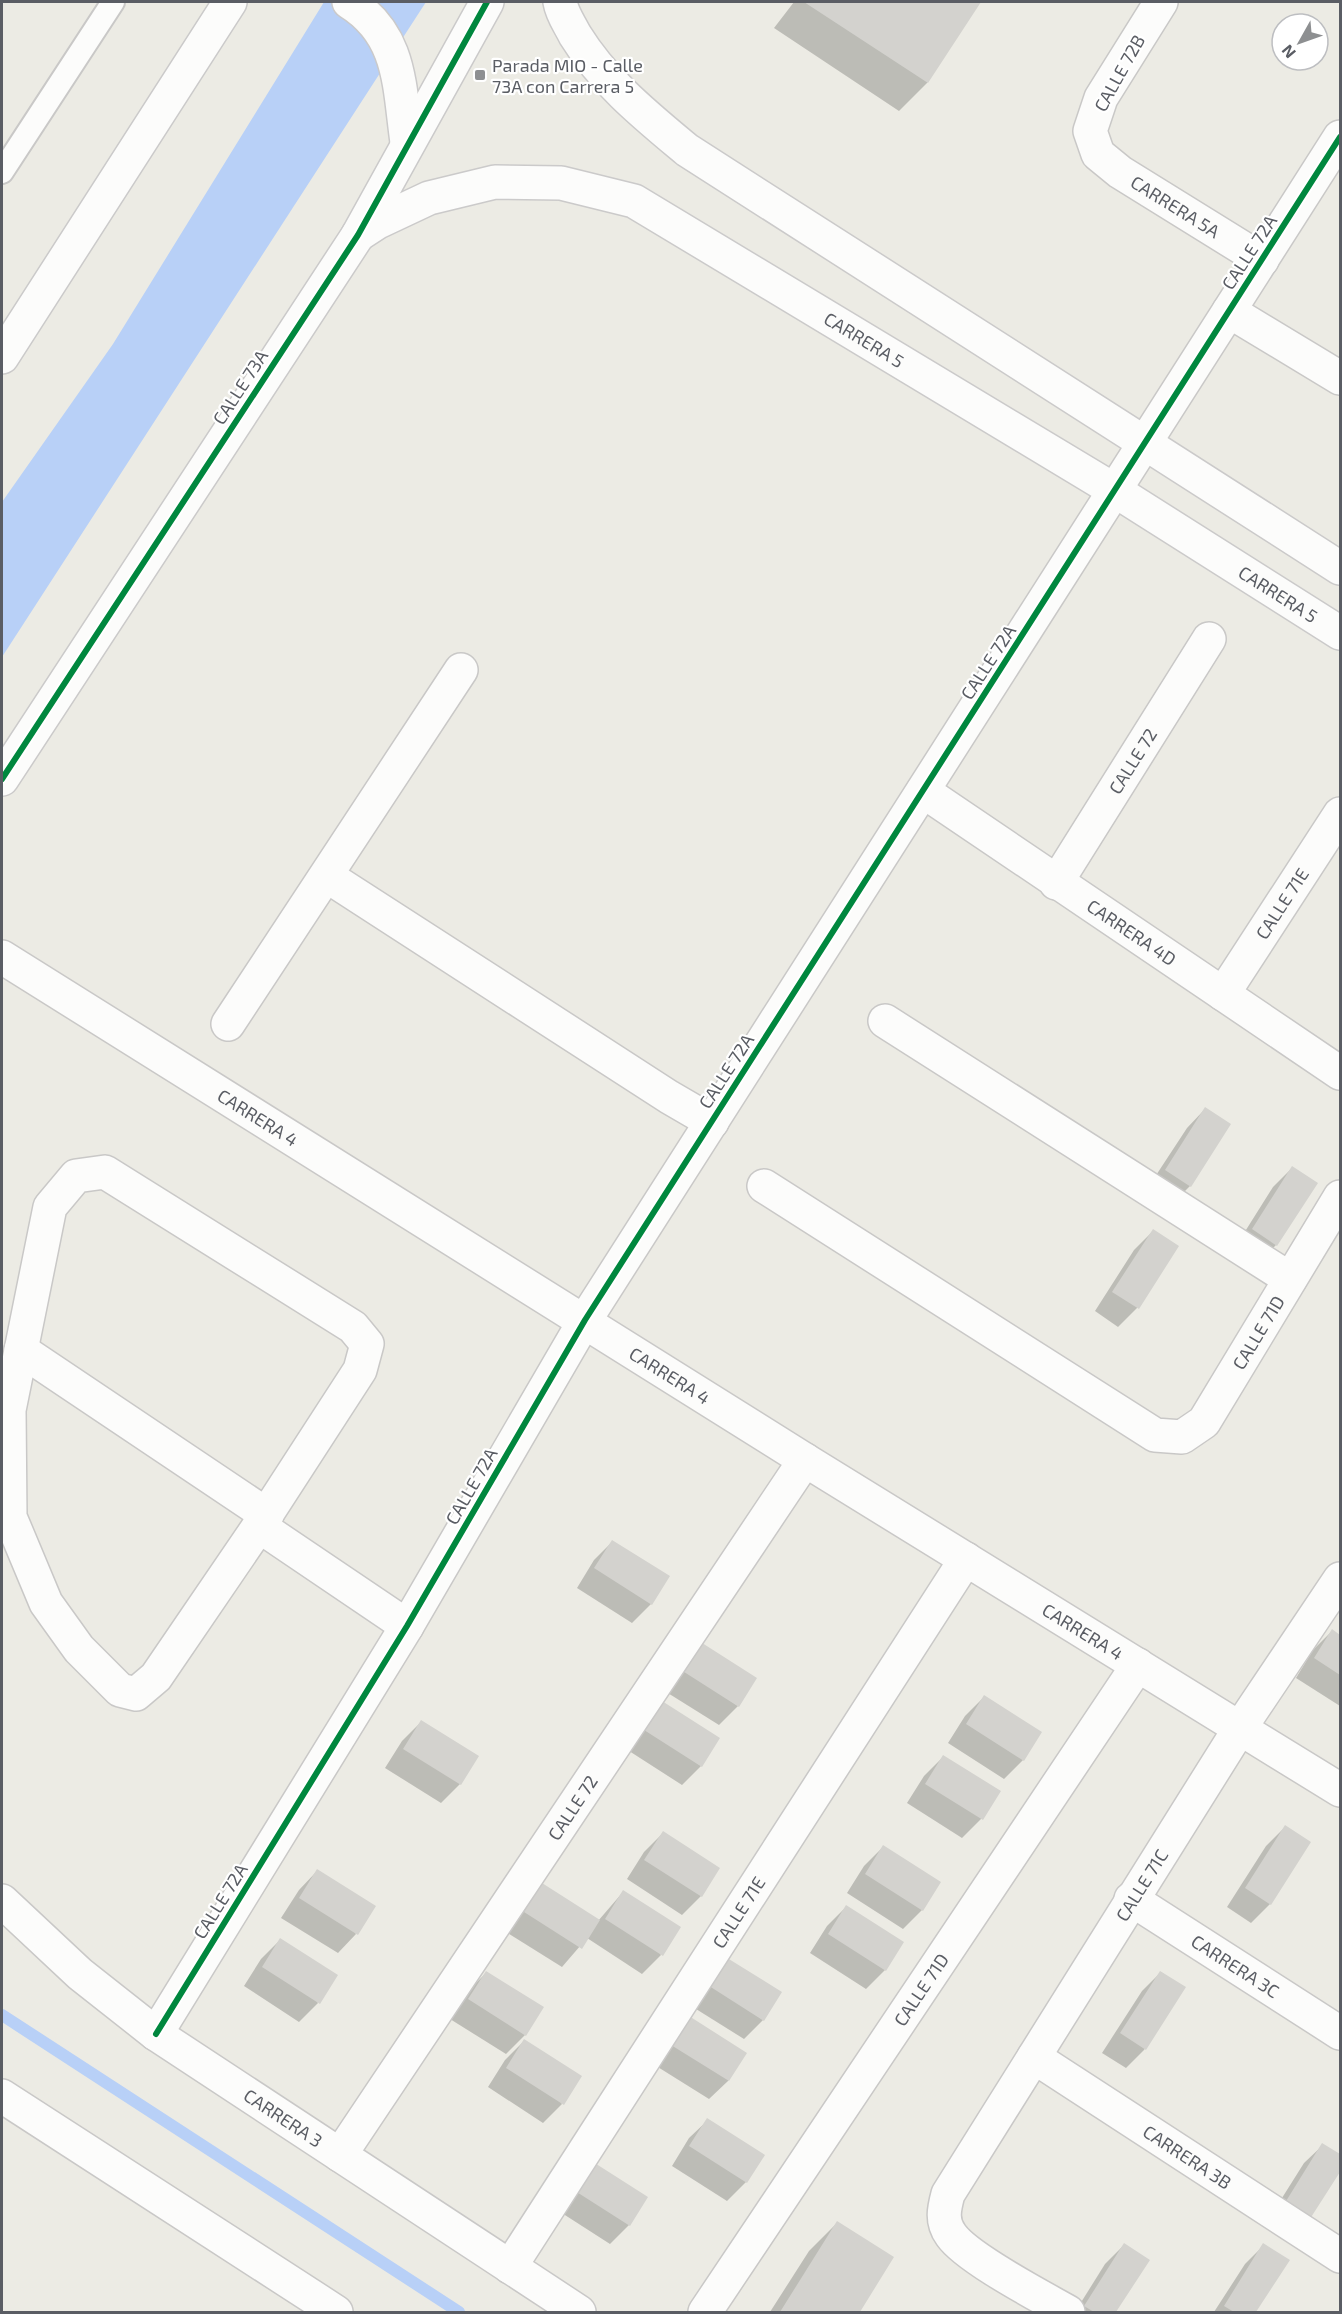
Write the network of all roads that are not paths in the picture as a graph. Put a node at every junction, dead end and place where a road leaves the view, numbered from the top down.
1 (113, 2) edge
2 (250, 2) edge
3 (349, 2) edge
4 (487, 2) edge
5 (560, 2) edge
6 (1161, 2) edge
7 (224, 10) edge
8 (407, 142) junction
9 (1339, 142) edge
10 (2, 172) edge
11 (1120, 172) joint
12 (358, 235) junction
13 (1262, 260) junction
14 (1229, 311) junction
15 (2, 357) edge
16 (1341, 378) edge
17 (1144, 444) junction
18 (1114, 490) junction
19 (1341, 568) edge
20 (1341, 633) edge
21 (1209, 639) dead end
22 (462, 670) dead end
23 (2, 779) edge
24 (923, 791) junction
25 (1341, 814) edge
26 (327, 876) junction
27 (1056, 883) junction
28 (2, 957) edge
29 (1223, 994) junction
30 (885, 1021) dead end
31 (228, 1024) dead end
32 (1341, 1073) edge
33 (712, 1122) junction
34 (764, 1186) dead end
35 (1341, 1197) edge
36 (1290, 1279) junction
37 (585, 1320) junction
38 (21, 1350) junction
39 (805, 1460) junction
40 (263, 1520) junction
41 (966, 1559) junction
42 (1341, 1579) edge
43 (407, 1626) junction
44 (1138, 1665) junction
45 (1240, 1728) junction
46 (1341, 1790) edge
47 (1131, 1899) junction
48 (2, 1901) edge
49 (1341, 2033) edge
50 (156, 2034) junction
51 (1034, 2057) junction
52 (2, 2097) edge
53 (340, 2155) junction
54 (1341, 2256) edge
55 (510, 2267) junction
56 (336, 2313) edge
57 (579, 2313) edge
58 (705, 2313) edge
59 (1068, 2313) edge

1 - 10 lane
2 - 7 street
3 - 8 street
4 - 8 street, CALLE 73A
5 - 17 street
6 - 11 street, CALLE 72B
7 - 15 street
8 - 12 street, CALLE 73A
9 - 13 street, CALLE 72A
11 - 13 street, CARRERA 5A
12 - 18 street, CARRERA 5
12 - 23 street, CALLE 73A
13 - 14 street, CALLE 72A
14 - 16 street
14 - 17 street, CALLE 72A
17 - 18 street, CALLE 72A
17 - 19 street
18 - 20 street, CARRERA 5
18 - 24 street, CALLE 72A
21 - 27 street, CALLE 72
22 - 26 street
24 - 27 street, CARRERA 4D
24 - 33 street, CALLE 72A
25 - 29 street, CALLE 71E
26 - 31 street
26 - 33 street
27 - 29 street, CARRERA 4D
28 - 37 street, CARRERA 4
29 - 32 street, CARRERA 4D
30 - 36 street
33 - 37 street, CALLE 72A
34 - 36 street, CALLE 71D
35 - 36 street, CALLE 71D
37 - 39 street, CARRERA 4
37 - 43 street, CALLE 72A
38 - 40 street
38 - 40 street
38 - 40 street
39 - 41 street, CARRERA 4
39 - 53 street, CALLE 72
40 - 43 street
41 - 44 street, CARRERA 4
41 - 55 street, CALLE 71E
42 - 45 street, CALLE 71C
43 - 50 street, CALLE 72A
44 - 45 street, CARRERA 4
44 - 58 street, CALLE 71D
45 - 46 street, CARRERA 4
45 - 47 street, CALLE 71C
47 - 49 street, CARRERA 3C
47 - 51 street, CALLE 71C
48 - 50 street, CARRERA 3
50 - 53 street, CARRERA 3
51 - 54 street, CARRERA 3B
51 - 59 street, CALLE 71C
52 - 56 street
53 - 55 street, CARRERA 3
55 - 57 street, CARRERA 3

